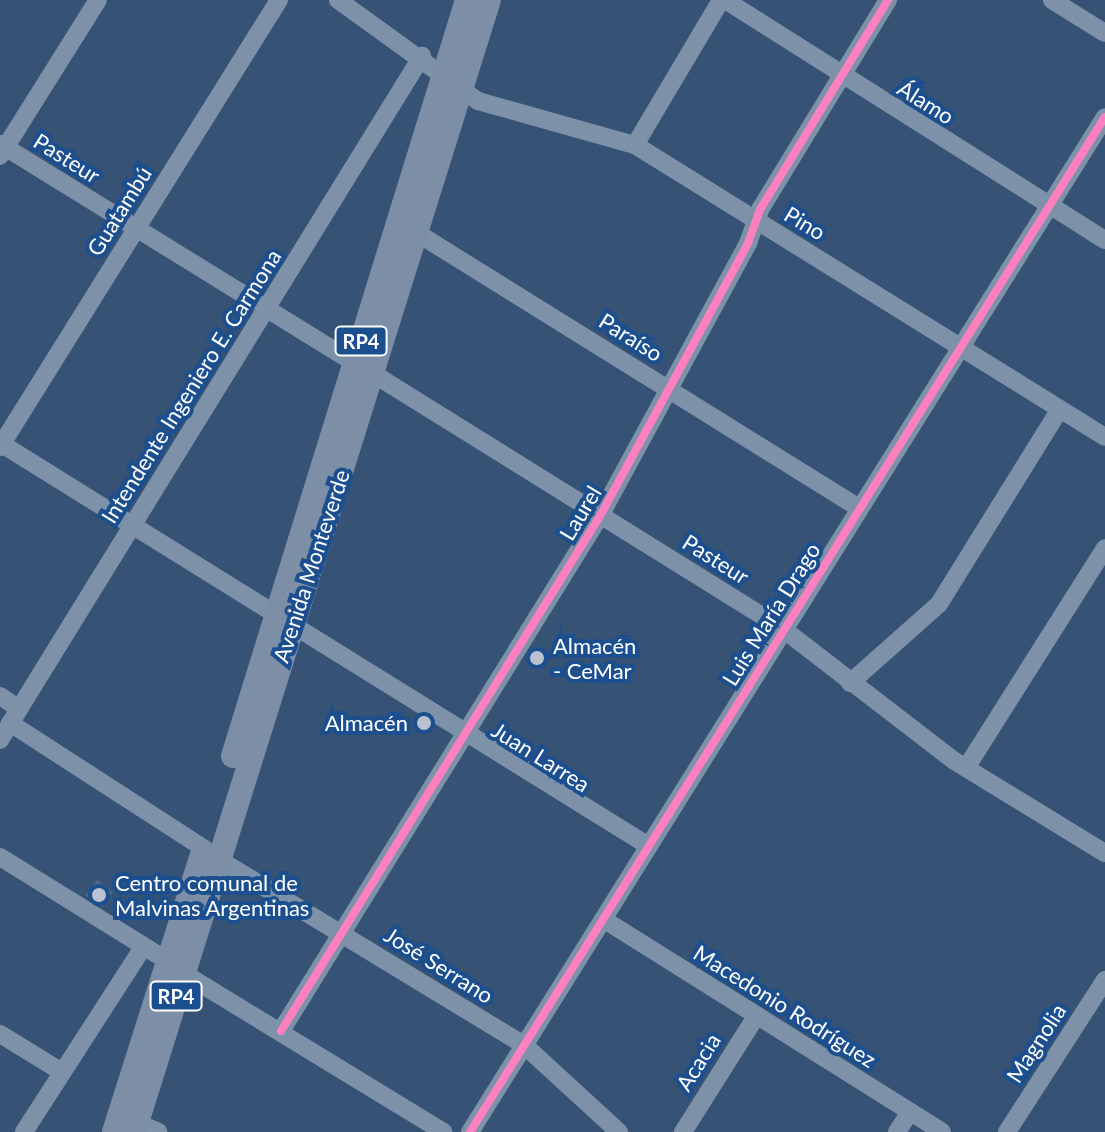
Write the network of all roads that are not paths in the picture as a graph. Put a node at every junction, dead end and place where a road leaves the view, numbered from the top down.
1 (98, 0) edge
2 (279, 0) edge
3 (338, 0) edge
4 (467, 0) edge
5 (489, 0) edge
6 (723, 0) edge
7 (888, 0) edge
8 (1052, 0) edge
9 (1105, 33) edge
10 (422, 56) junction
11 (442, 70) junction
12 (839, 77) junction
13 (461, 91) junction
14 (1105, 117) edge
15 (635, 145) junction
16 (2, 149) edge
17 (1051, 207) junction
18 (756, 221) junction
19 (135, 230) junction
20 (417, 233) junction
21 (1105, 240) edge
22 (268, 309) junction
23 (960, 346) junction
24 (363, 368) junction
25 (671, 390) junction
26 (1060, 409) junction
27 (1105, 437) edge
28 (1, 445) edge
29 (859, 508) junction
30 (600, 516) junction
31 (133, 525) junction
32 (1105, 548) edge
33 (285, 617) junction
34 (783, 629) junction
35 (850, 683) junction
36 (0, 696) edge
37 (14, 715) junction
38 (467, 732) junction
39 (0, 740) edge
40 (966, 768) junction
41 (647, 845) junction
42 (1105, 853) edge
43 (211, 854) junction
44 (0, 857) edge
45 (603, 919) junction
46 (342, 933) junction
47 (143, 947) junction
48 (175, 966) junction
49 (1105, 980) edge
50 (755, 1018) junction
51 (281, 1031) junction
52 (0, 1034) edge
53 (524, 1045) junction
54 (62, 1072) junction
55 (910, 1112) junction
56 (132, 1127) edge
57 (24, 1132) edge
58 (443, 1132) edge
59 (470, 1132) edge
60 (619, 1132) edge
61 (683, 1132) edge
62 (897, 1132) edge
63 (942, 1132) edge
64 (1007, 1132) edge

1 - 16 street
2 - 19 street, Guatambú
3 - 10 street
4 - 11 main road, Avenida Monteverde / RP4
5 - 13 main road, Avenida Monteverde / RP4
6 - 12 street, Álamo
6 - 15 street
7 - 12 street, Laurel
8 - 9 street
10 - 11 street
10 - 22 street, Intendente Ingeniero E. Carmona
11 - 13 street
11 - 24 main road, Avenida Monteverde / RP4
12 - 17 street, Álamo
12 - 18 street, Laurel
13 - 15 street, Pino
13 - 20 main road, Avenida Monteverde / RP4
14 - 17 street, Luis María Drago
15 - 18 street, Pino
16 - 19 street, Pasteur
17 - 21 street, Álamo
17 - 23 street, Luis María Drago
18 - 23 street, Pino
18 - 25 street, Laurel
19 - 22 street, Pasteur
19 - 28 street, Guatambú
20 - 24 main road, Avenida Monteverde / RP4
20 - 25 street, Paraíso
22 - 24 street, Pasteur
22 - 31 street, Intendente Ingeniero E. Carmona
23 - 26 street, Pino
23 - 29 street, Luis María Drago
24 - 30 street, Pasteur
24 - 33 main road, Avenida Monteverde / RP4
25 - 29 street, Paraíso
25 - 30 street, Laurel
26 - 27 street, Pino
26 - 35 street
28 - 31 street, Juan Larrea
29 - 34 street, Luis María Drago
30 - 34 street, Pasteur
30 - 38 street, Laurel
31 - 33 street, Juan Larrea
31 - 37 street, Intendente Ingeniero E. Carmona
32 - 40 street
33 - 38 street, Juan Larrea
33 - 43 main road, Avenida Monteverde / RP4
34 - 35 street, Pasteur
34 - 41 street, Luis María Drago
35 - 40 street, Pasteur
36 - 37 street, José Serrano
37 - 39 street, Intendente Ingeniero E. Carmona
37 - 43 street, José Serrano
38 - 41 street, Juan Larrea
38 - 46 street, Laurel
40 - 42 street, Pasteur
41 - 45 street, Luis María Drago
43 - 46 street, José Serrano
43 - 48 main road, Avenida Monteverde / RP4
44 - 47 street
45 - 50 street, Macedonio Rodríguez
45 - 53 street, Luis María Drago
46 - 51 street, Laurel
46 - 53 street, José Serrano
47 - 48 street
47 - 54 street
48 - 51 street
48 - 56 main road, Avenida Monteverde / RP4
49 - 64 street, Magnolia
50 - 55 street, Macedonio Rodríguez
50 - 61 street, Acacia
51 - 58 street
52 - 54 street
53 - 59 street, Luis María Drago
53 - 60 street, José Serrano
54 - 57 street
55 - 62 street
55 - 63 street, Macedonio Rodríguez

